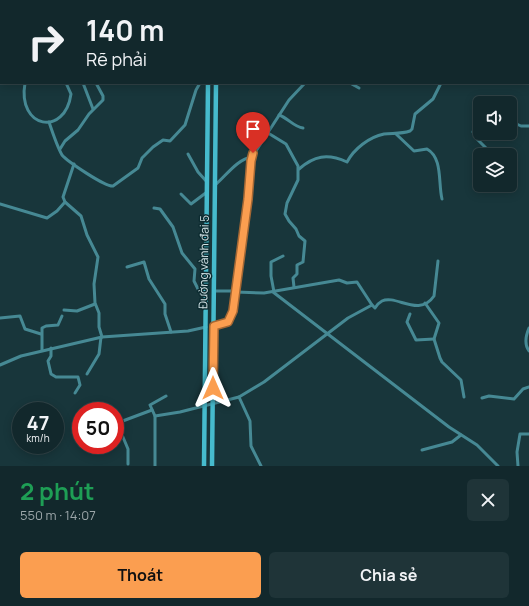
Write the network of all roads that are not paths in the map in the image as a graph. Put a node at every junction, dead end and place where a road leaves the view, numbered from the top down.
1 (25, 84) edge
2 (66, 84) edge
3 (83, 84) edge
4 (96, 84) edge
5 (199, 84) edge
6 (208, 84) edge
7 (216, 84) edge
8 (297, 84) edge
9 (305, 84) edge
10 (352, 84) edge
11 (440, 84) edge
12 (300, 88) junction
13 (359, 88) dead end
14 (93, 109) junction
15 (279, 115) junction
16 (49, 122) junction
17 (517, 124) edge
18 (529, 126) edge
19 (303, 128) dead end
20 (268, 133) junction
21 (396, 134) junction
22 (478, 140) edge
23 (486, 148) edge
24 (60, 149) junction
25 (188, 154) dead end
26 (252, 157) junction
27 (74, 164) junction
28 (299, 170) junction
29 (207, 182) junction
30 (215, 185) junction
31 (207, 192) junction
32 (181, 194) dead end
33 (442, 199) dead end
34 (65, 202) junction
35 (0, 204) edge
36 (154, 208) dead end
37 (283, 256) dead end
38 (438, 261) dead end
39 (127, 267) dead end
40 (294, 288) junction
41 (206, 291) junction
42 (214, 291) junction
43 (236, 292) junction
44 (273, 292) junction
45 (426, 303) junction
46 (95, 304) junction
47 (372, 305) junction
48 (64, 310) dead end
49 (410, 314) dead end
50 (62, 316) dead end
51 (0, 318) edge
52 (214, 326) junction
53 (206, 328) junction
54 (529, 328) edge
55 (171, 332) junction
56 (326, 333) junction
57 (41, 334) junction
58 (102, 337) junction
59 (434, 340) junction
60 (51, 348) junction
61 (42, 350) junction
62 (529, 351) edge
63 (0, 365) edge
64 (87, 374) dead end
65 (529, 387) edge
66 (75, 393) dead end
67 (166, 396) dead end
68 (239, 396) junction
69 (464, 398) dead end
70 (482, 398) dead end
71 (213, 404) junction
72 (205, 406) junction
73 (152, 410) junction
74 (155, 416) junction
75 (529, 434) edge
76 (461, 435) junction
77 (422, 450) dead end
78 (128, 464) dead end
79 (155, 466) edge
80 (204, 466) edge
81 (212, 466) edge
82 (261, 466) edge
83 (498, 466) edge
84 (518, 466) edge

1 - 16 street
2 - 16 street
3 - 14 street
4 - 14 street
5 - 27 street
6 - 29 main road
7 - 30 main road, Đường vành đai 5
8 - 12 street
9 - 12 street
10 - 13 street
11 - 21 street
12 - 15 street
14 - 24 street
15 - 19 street
15 - 20 street
16 - 24 street
17 - 18 street
20 - 26 street
20 - 28 street
21 - 28 street
21 - 33 street
22 - 23 street
24 - 27 street
25 - 29 street
26 - 30 street
26 - 43 street
27 - 34 street
28 - 40 street
29 - 31 main road, Đường vành đai 5
30 - 42 main road, Đường vành đai 5
31 - 32 street
31 - 41 main road, Đường vành đai 5
34 - 35 street
34 - 46 street
36 - 41 street
37 - 44 street
38 - 45 street
39 - 55 street
40 - 44 street
40 - 47 street
41 - 53 main road, Đường vành đai 5
42 - 43 street
42 - 52 main road, Đường vành đai 5
43 - 44 street
43 - 52 street
44 - 56 street
45 - 47 street
45 - 59 street
46 - 48 street
46 - 58 street
47 - 56 street
49 - 59 street
50 - 57 street
51 - 57 street
52 - 71 main road, Đường vành đai 5
53 - 55 street
53 - 72 main road, Đường vành đai 5
54 - 62 street
55 - 58 street
56 - 68 street
56 - 76 street
57 - 61 street
58 - 60 street
58 - 64 street
59 - 69 street
60 - 61 street
60 - 66 street
61 - 63 street
65 - 70 street
67 - 73 street
68 - 71 street
68 - 82 street
71 - 72 street
71 - 81 main road, Đường vành đai 5
72 - 74 street
72 - 80 main road, Đường vành đai 5
73 - 74 street
73 - 78 street
74 - 79 street
75 - 84 street
76 - 77 street
76 - 83 street

